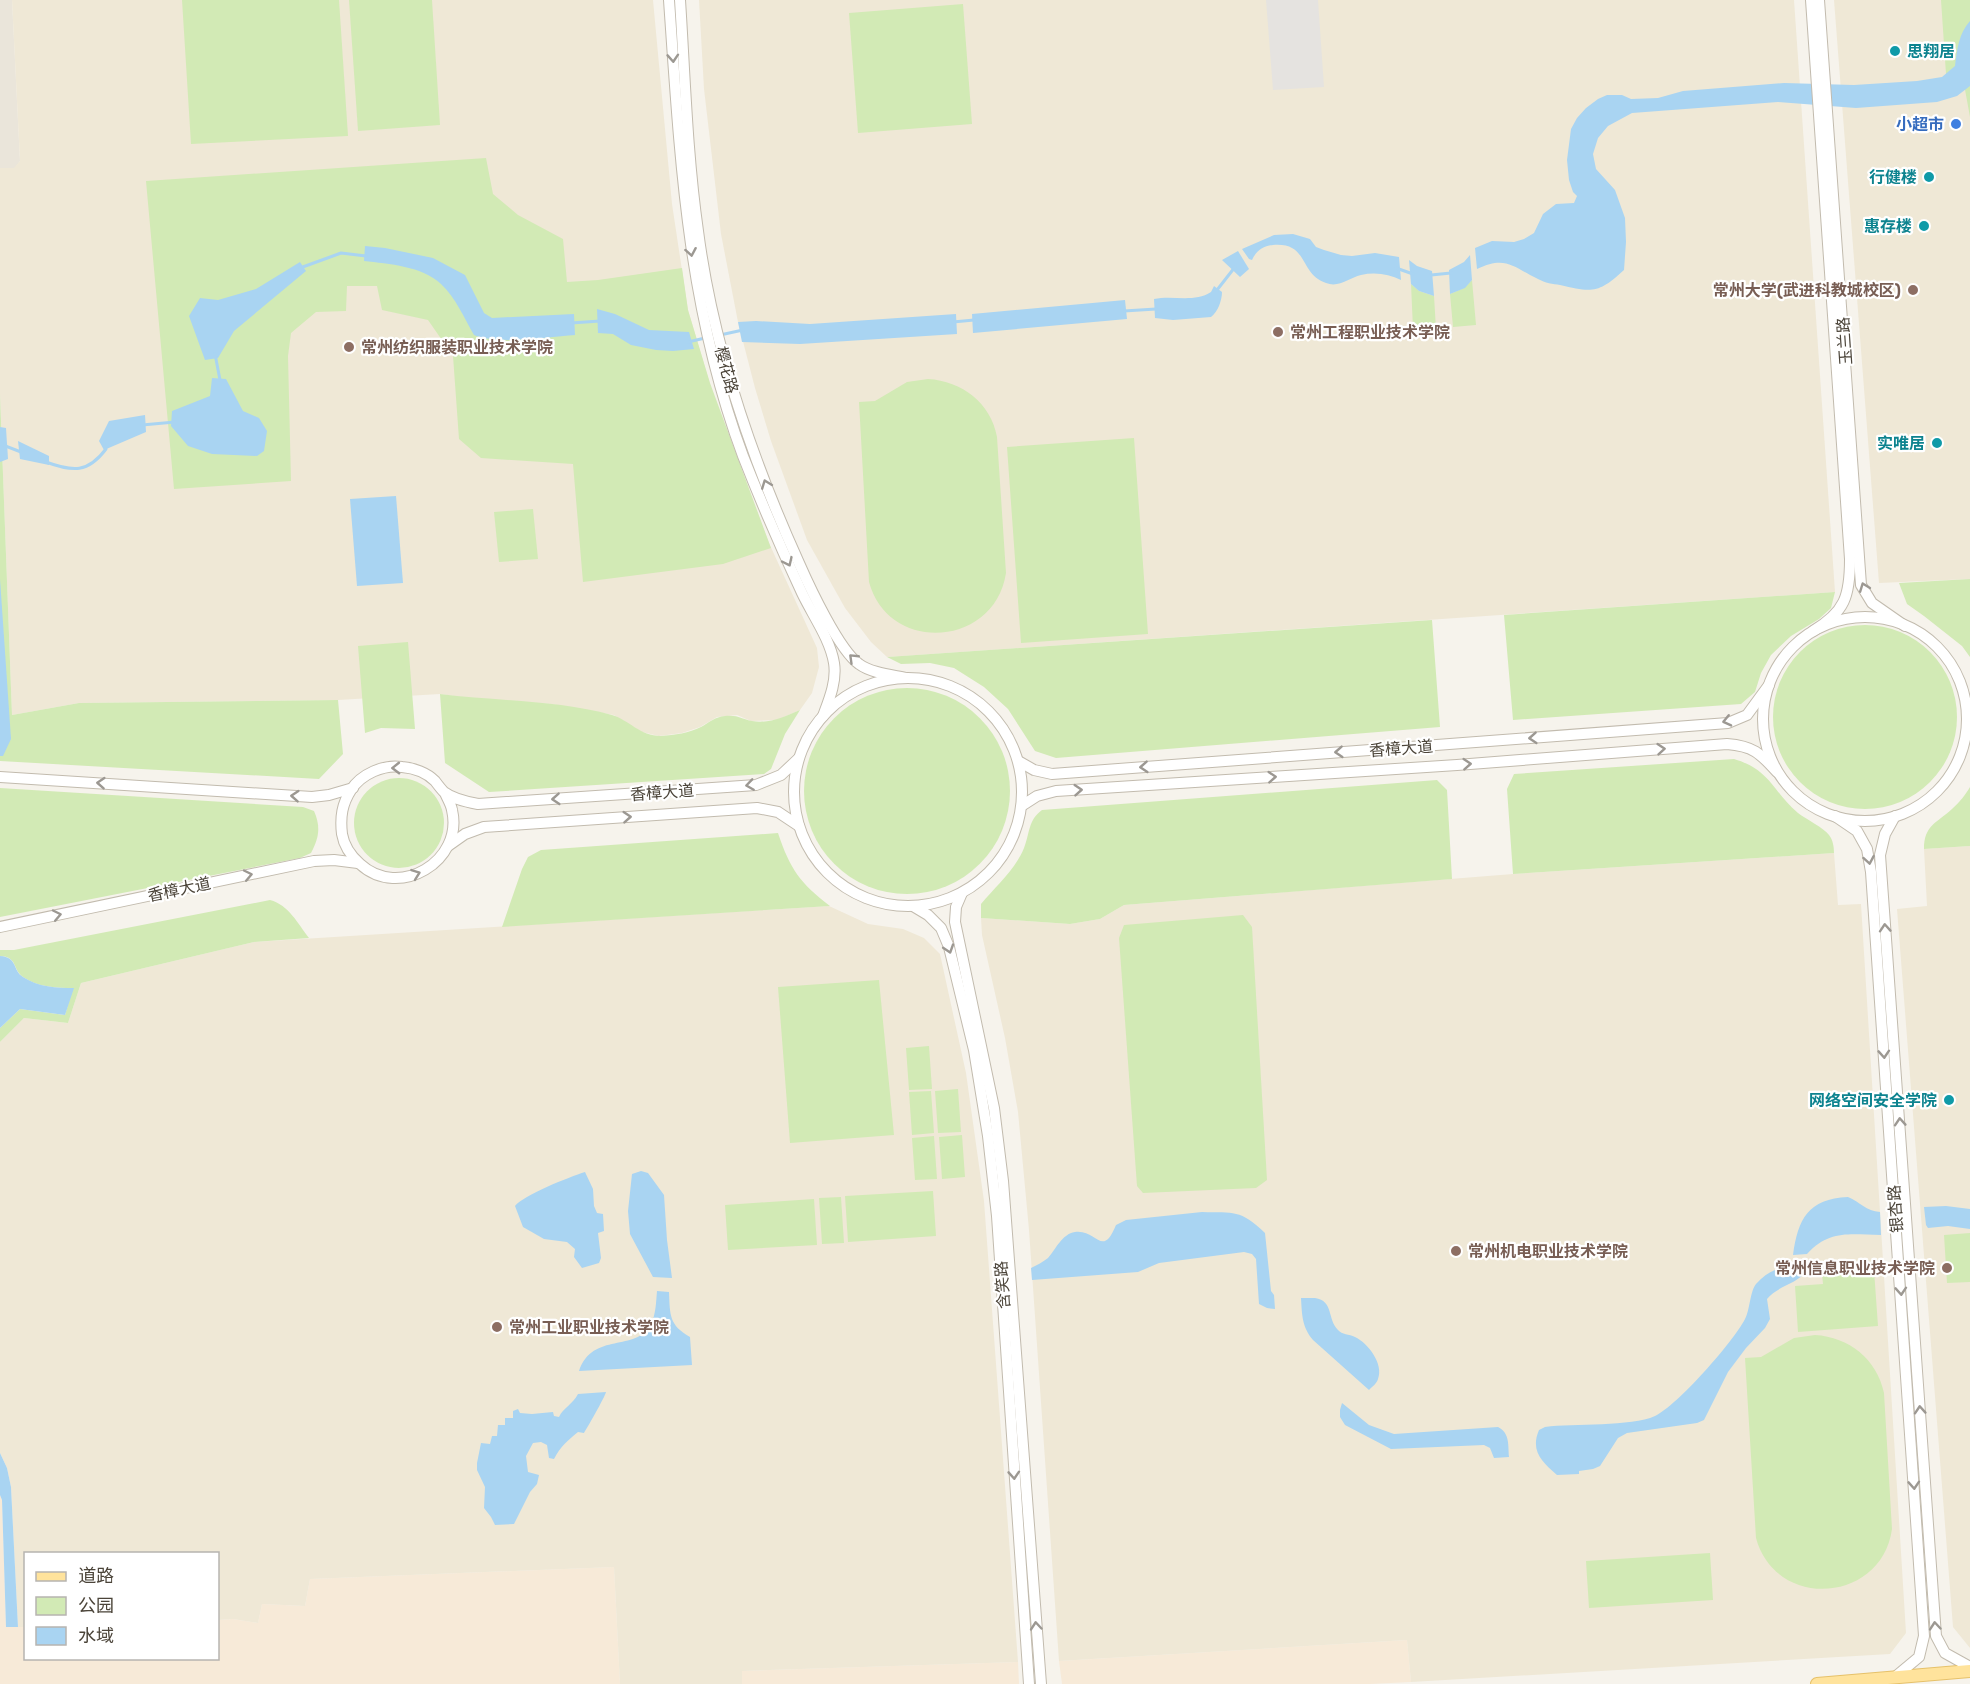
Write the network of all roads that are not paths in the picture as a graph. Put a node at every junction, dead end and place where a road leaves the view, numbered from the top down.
1 (669, 0) edge
2 (680, 0) edge
3 (1811, 0) edge
4 (1819, 0) edge
5 (1821, 80) junction
6 (1823, 112) junction
7 (710, 327) junction
8 (716, 348) junction
9 (1905, 626) junction
10 (1814, 631) junction
11 (906, 678) junction
12 (1769, 685) junction
13 (1966, 690) edge
14 (823, 716) junction
15 (1966, 743) edge
16 (800, 757) junction
17 (1020, 762) junction
18 (1778, 772) junction
19 (0, 777) edge
20 (353, 788) junction
21 (445, 793) junction
22 (1023, 805) junction
23 (1835, 816) junction
24 (1895, 816) junction
25 (799, 826) junction
26 (448, 846) junction
27 (359, 863) junction
28 (962, 893) junction
29 (913, 906) junction
30 (0, 927) edge
31 (1970, 1669) edge
32 (1895, 1677) junction
33 (1029, 1684) edge
34 (1041, 1684) edge
35 (1817, 1684) edge

1 -> 7 street, 樱花路
2 - 7 street, 樱花路
3 - 5 street, 玉兰路
4 - 5 street, 玉兰路
5 - 6 street, 玉兰路
9 -> 6 street, 玉兰路
6 - 10 street, 玉兰路
7 - 8 street, 樱花路
11 -> 8 street, 樱花路
8 -> 14 street, 樱花路
9 - 10 street
9 - 13 street
10 - 12 street
11 - 14 street
11 - 17 street
12 -> 17 street, 香樟大道
12 - 18 street
13 - 15 street
14 - 16 street
15 - 24 street
16 -> 21 street, 香樟大道
16 - 25 street
17 - 22 street
22 -> 18 street, 香樟大道
18 - 23 street
20 -> 19 street
21 -> 20 street
20 - 27 street
21 - 26 street
22 - 28 street
23 - 24 street
23 -> 32 street, 银杏路
31 -> 24 street, 银杏路
26 -> 25 street, 香樟大道
25 - 29 street
27 -> 26 street
30 -> 27 street, 香樟大道
28 - 29 street
34 -> 28 street, 含笑路
29 -> 33 street, 含笑路
31 - 32 main road
32 - 35 main road

